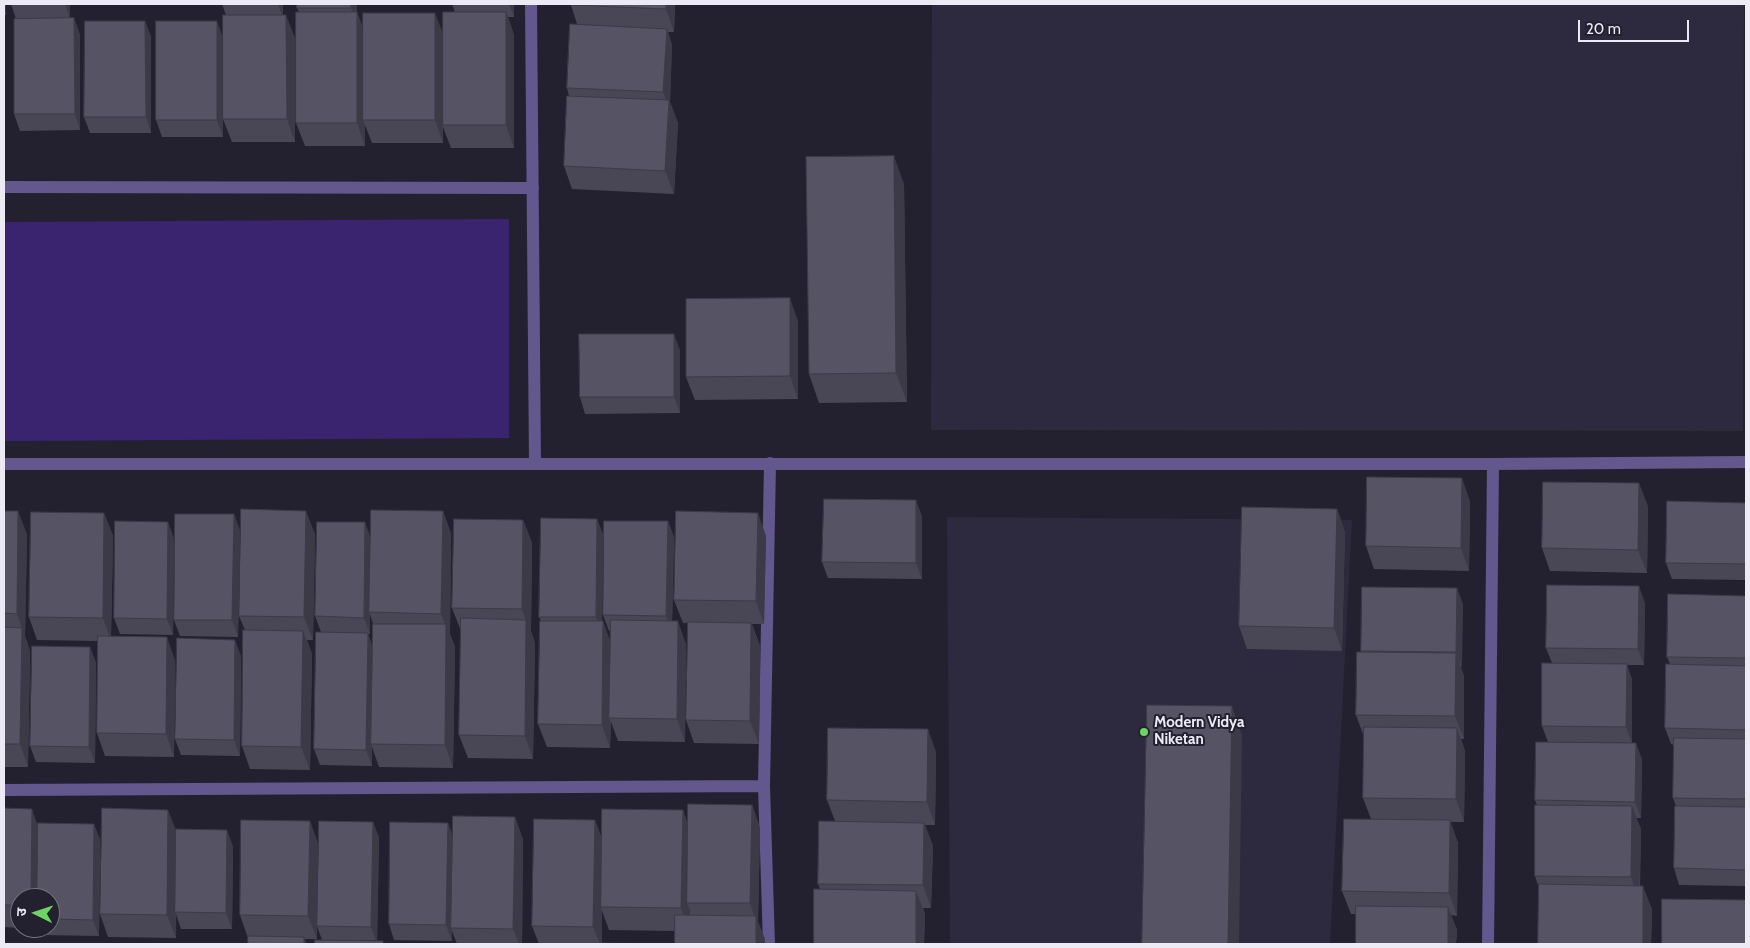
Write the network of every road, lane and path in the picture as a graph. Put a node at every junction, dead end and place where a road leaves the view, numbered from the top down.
1 (531, 4) edge
2 (4, 187) edge
3 (532, 188) junction
4 (1746, 462) edge
5 (535, 463) junction
6 (770, 463) junction
7 (4, 464) edge
8 (1493, 464) junction
9 (764, 786) junction
10 (4, 790) edge
11 (769, 944) edge
12 (1488, 944) edge

1 - 3 street
2 - 3 street
3 - 5 street
4 - 8 street
5 - 6 street
5 - 7 street
6 - 8 street
6 - 9 street
8 - 12 street
9 - 10 street
9 - 11 street

